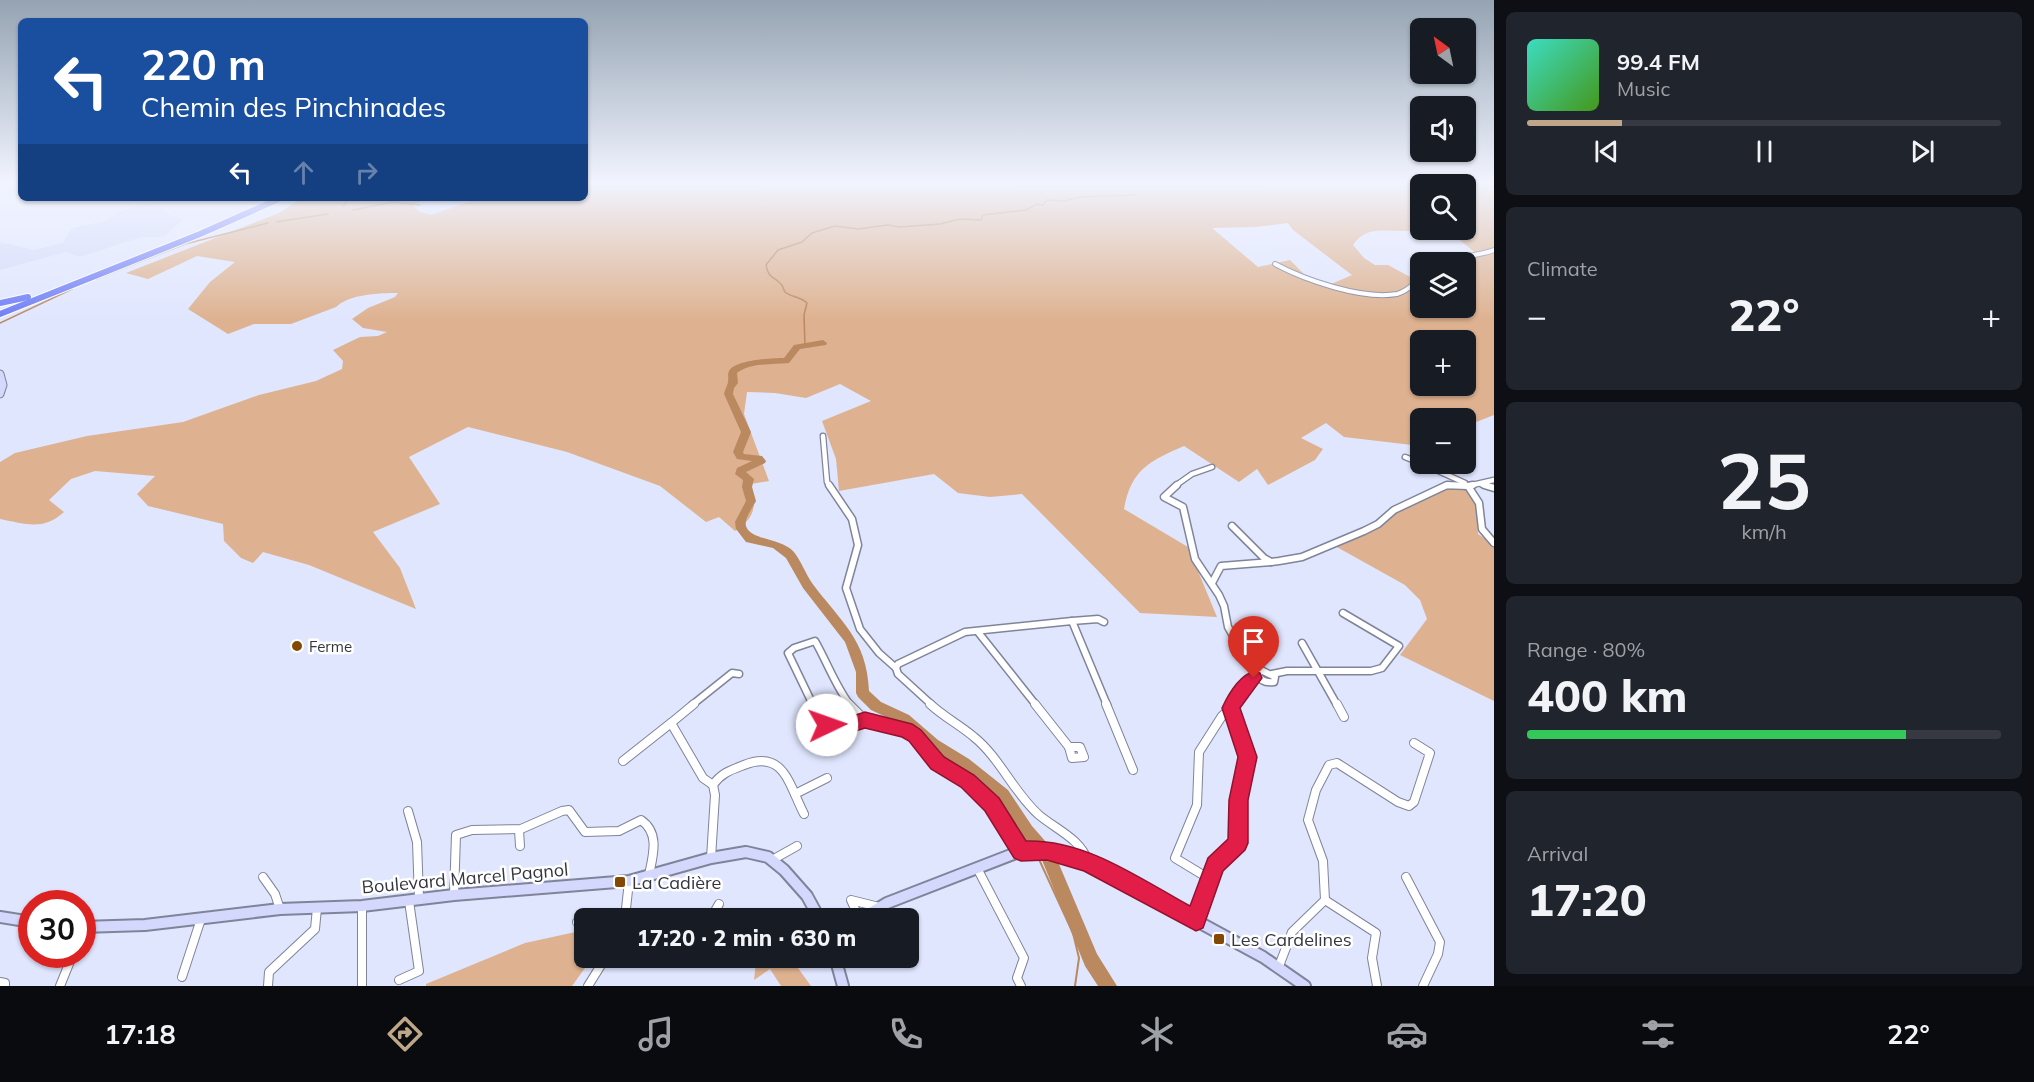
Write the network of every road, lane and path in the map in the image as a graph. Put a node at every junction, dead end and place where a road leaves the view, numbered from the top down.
1 (204, 228) edge
2 (209, 228) edge
3 (1494, 250) edge
4 (1476, 256) edge
5 (125, 260) junction
6 (1275, 264) dead end
7 (1410, 286) edge
8 (0, 303) edge
9 (0, 314) edge
10 (0, 374) edge
11 (0, 394) edge
12 (823, 436) dead end
13 (1405, 457) dead end
14 (1410, 459) edge
15 (1212, 467) dead end
16 (1444, 474) edge
17 (1494, 480) edge
18 (1479, 483) junction
19 (1469, 486) junction
20 (1494, 488) edge
21 (1232, 526) dead end
22 (1494, 543) edge
23 (1271, 562) junction
24 (1212, 583) junction
25 (1343, 613) dead end
26 (1072, 621) junction
27 (1104, 622) dead end
28 (978, 632) junction
29 (1302, 643) dead end
30 (896, 668) junction
31 (1317, 671) junction
32 (739, 674) dead end
33 (1259, 674) junction
34 (1231, 708) junction
35 (1344, 717) dead end
36 (865, 720) junction
37 (671, 723) junction
38 (1414, 743) dead end
39 (1069, 747) dead end
40 (623, 761) dead end
41 (1133, 770) dead end
42 (827, 778) dead end
43 (713, 785) junction
44 (795, 794) junction
45 (408, 811) dead end
46 (804, 814) dead end
47 (519, 830) junction
48 (520, 846) dead end
49 (797, 846) dead end
50 (1024, 850) junction
51 (711, 858) junction
52 (772, 860) junction
53 (1088, 862) junction
54 (977, 867) junction
55 (649, 875) junction
56 (262, 877) dead end
57 (1406, 877) dead end
58 (1208, 878) junction
59 (629, 881) junction
60 (454, 895) junction
61 (1325, 900) junction
62 (414, 901) junction
63 (719, 904) dead end
64 (317, 906) junction
65 (362, 906) junction
66 (880, 907) joint
67 (626, 908) edge
68 (717, 908) edge
69 (814, 908) edge
70 (855, 908) edge
71 (280, 909) junction
72 (0, 917) edge
73 (201, 919) junction
74 (18, 920) edge
75 (1196, 920) junction
76 (96, 928) edge
77 (1279, 966) junction
78 (67, 968) edge
79 (599, 968) edge
80 (838, 968) edge
81 (182, 977) dead end
82 (399, 980) dead end
83 (0, 982) edge
84 (5, 986) edge
85 (60, 986) edge
86 (268, 986) edge
87 (362, 986) edge
88 (588, 986) edge
89 (843, 986) edge
90 (1021, 986) edge
91 (1305, 986) edge
92 (1377, 986) edge
93 (1423, 986) edge

1 - 5 highway
2 - 9 highway
3 - 4 street
5 - 8 highway
5 - 9 highway
6 - 7 street
10 - 11 street
12 - 30 street
13 - 14 street
15 - 24 street
16 - 19 street
17 - 18 street
18 - 19 street
18 - 20 street
19 - 22 street
19 - 23 street
21 - 23 street
23 - 24 street
24 - 33 street
25 - 31 street
26 - 27 street
26 - 28 street
26 - 41 street
28 - 30 street
28 - 39 street
29 - 31 street
30 - 53 street
31 - 33 street
31 - 35 street
32 - 37 street
33 - 34 street
34 - 58 street
34 - 58 street
36 - 36 street
36 - 50 street
37 - 40 street
37 - 43 street
38 - 61 street
42 - 44 street
43 - 44 street
43 - 51 street
44 - 46 street
45 - 62 street
47 - 48 street
47 - 55 street
47 - 60 street
49 - 52 street
50 - 53 street
50 - 54 street
51 - 52 street, Boulevard Marcel Pagnol
51 - 55 street, Boulevard Marcel Pagnol
52 - 69 street, Boulevard Marcel Pagnol
53 - 75 street
54 - 66 street
54 - 90 street
55 - 59 street, Boulevard Marcel Pagnol
56 - 71 street
57 - 93 street
58 - 75 street
59 - 60 street, Boulevard Marcel Pagnol
59 - 67 street
60 - 62 street, Boulevard Marcel Pagnol
61 - 77 street
61 - 92 street
62 - 65 street, Boulevard Marcel Pagnol
62 - 82 street
63 - 68 street
64 - 65 street, Boulevard Marcel Pagnol
64 - 71 street, Boulevard Marcel Pagnol
64 - 86 street
65 - 87 street
66 - 70 street
71 - 73 street, Boulevard Marcel Pagnol
72 - 74 street
73 - 76 street, Boulevard Marcel Pagnol
73 - 81 street
75 - 77 street
77 - 91 street
78 - 85 street
79 - 88 street
80 - 89 street
83 - 84 street

